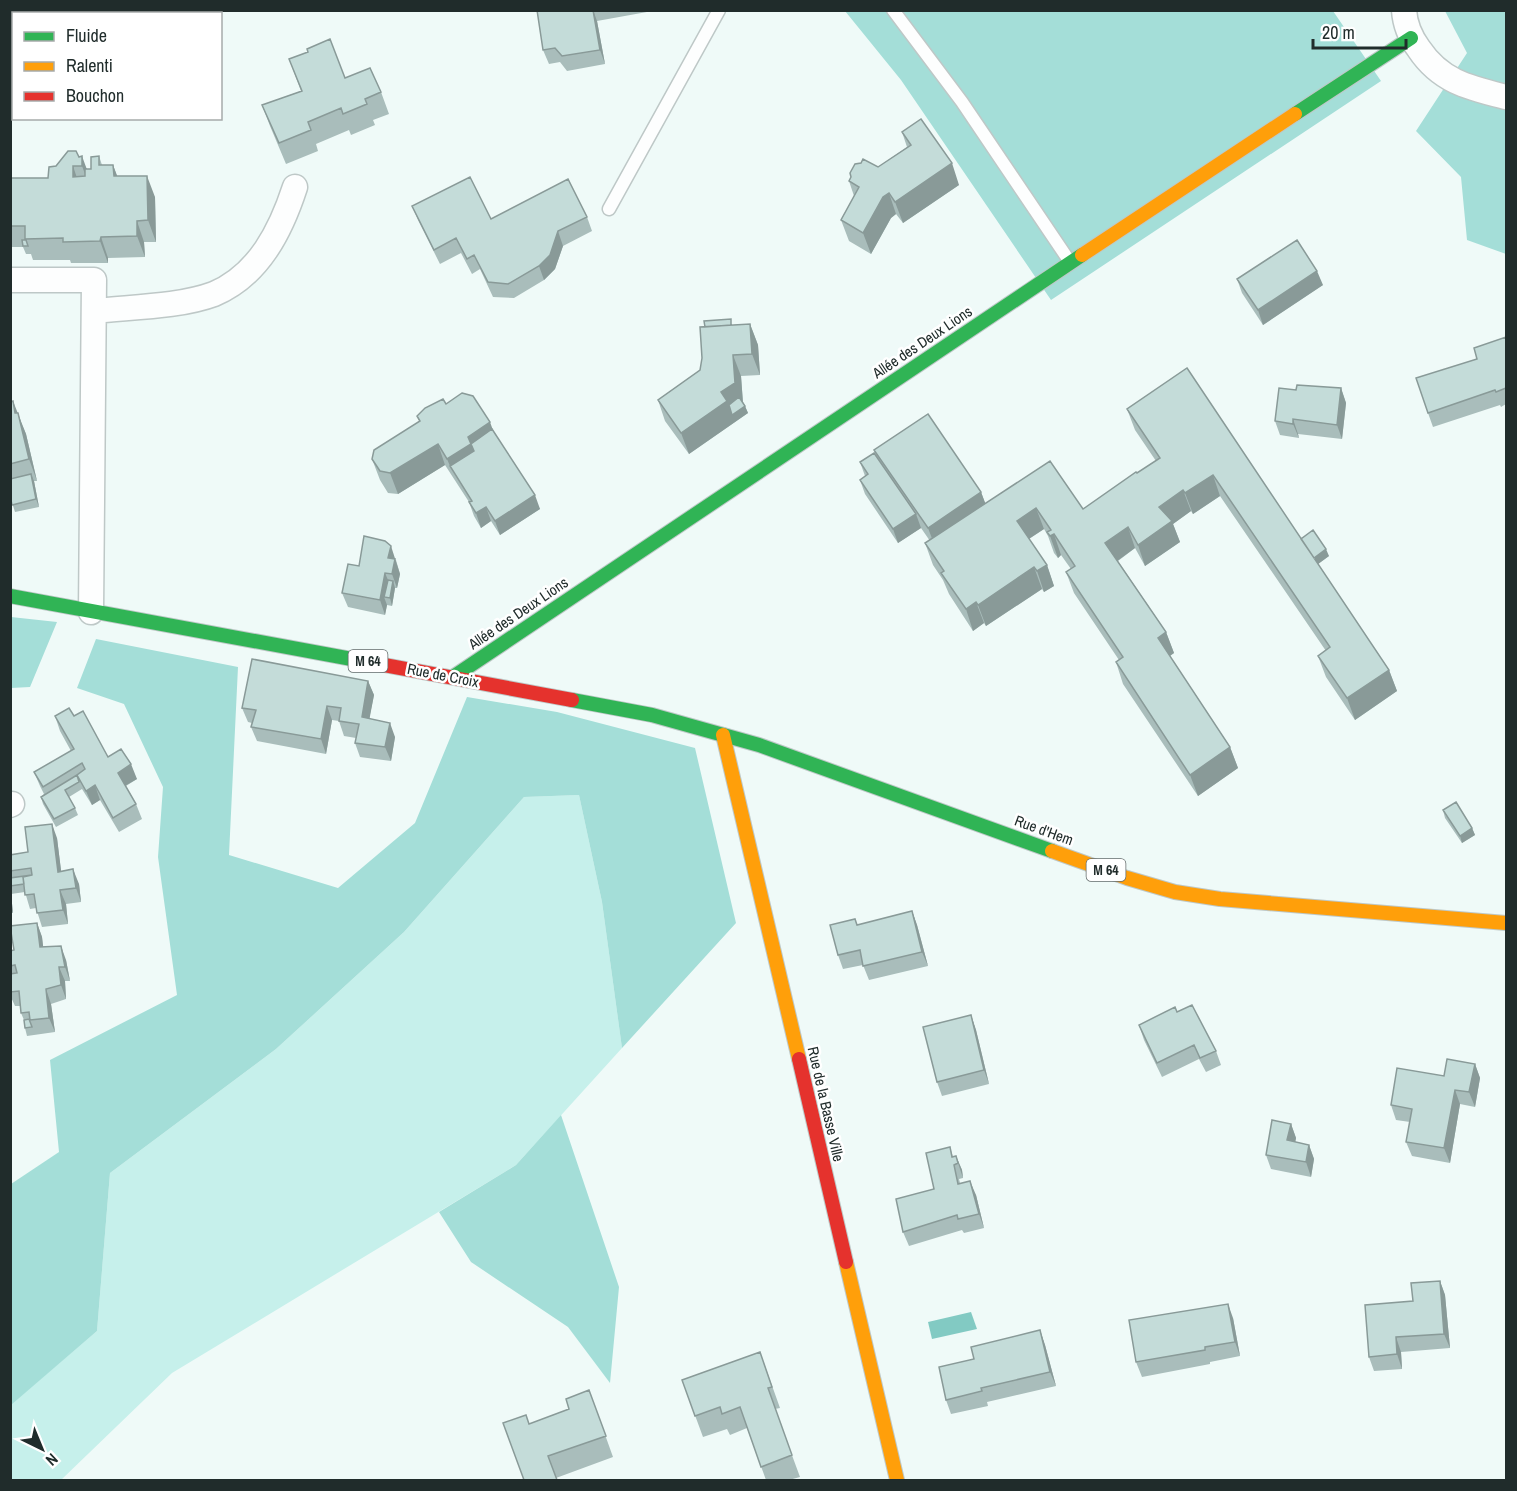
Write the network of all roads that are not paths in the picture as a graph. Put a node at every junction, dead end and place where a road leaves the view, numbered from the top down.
1 (718, 10) edge
2 (892, 10) edge
3 (1404, 10) edge
4 (1411, 38) junction
5 (1506, 97) edge
6 (296, 187) dead end
7 (609, 209) dead end
8 (1071, 262) junction
9 (10, 280) edge
10 (95, 311) junction
11 (10, 596) edge
12 (91, 612) junction
13 (453, 676) junction
14 (723, 735) junction
15 (1506, 923) edge
16 (897, 1480) edge

1 - 7 lane
2 - 8 lane
3 - 4 street
4 - 5 street
4 - 8 street, Allée des Deux Lions
6 - 10 street
8 - 13 street, Allée des Deux Lions
9 - 10 street
10 - 12 street
11 - 12 street, Rue de Croix / M 64
12 - 13 street, Rue de Croix / M 64
13 - 14 street, Rue de Croix / M 64
14 - 15 street, Rue d'Hem / M 64
14 - 16 street, Rue de la Basse Ville

